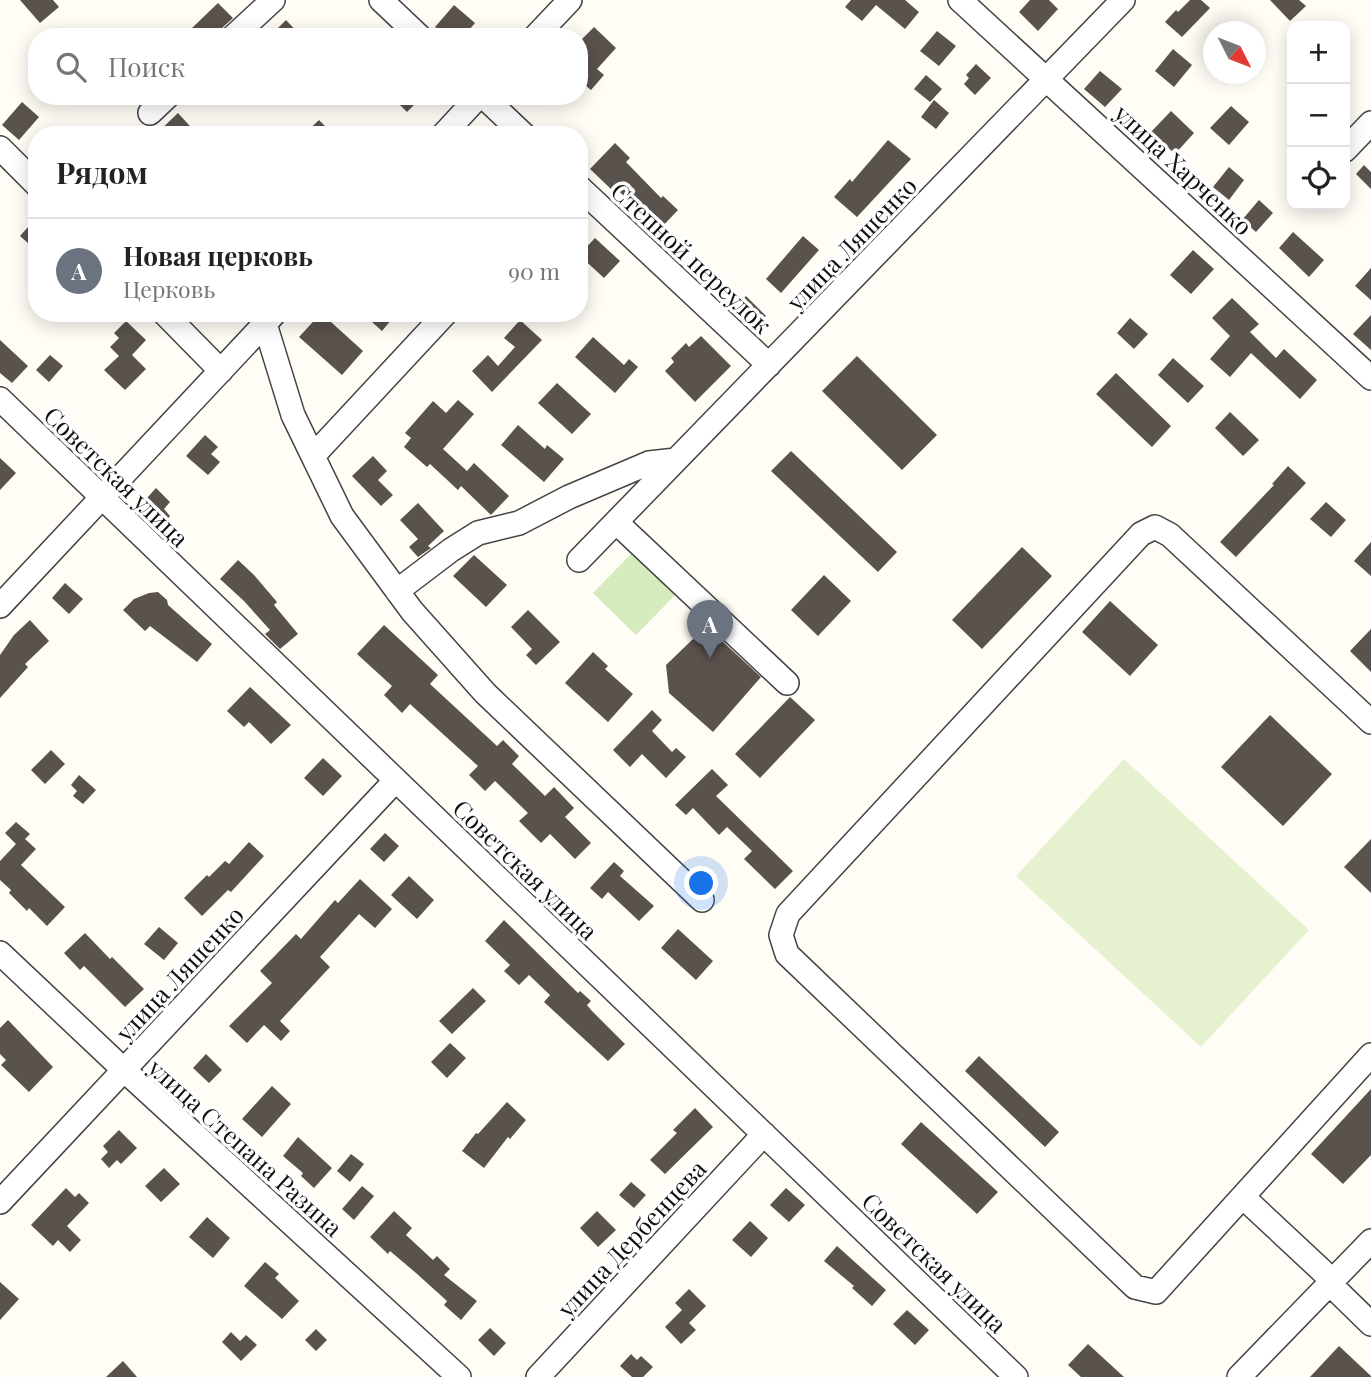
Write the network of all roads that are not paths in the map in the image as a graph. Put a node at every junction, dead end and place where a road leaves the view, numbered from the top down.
1 (273, 0) edge
2 (381, 0) edge
3 (570, 0) edge
4 (960, 0) edge
5 (1123, 0) edge
6 (243, 28) edge
7 (411, 28) edge
8 (544, 28) edge
9 (1047, 79) junction
10 (158, 105) edge
11 (472, 105) edge
12 (491, 105) edge
13 (150, 113) dead end
14 (1371, 122) edge
15 (452, 126) edge
16 (514, 126) edge
17 (1348, 147) edge
18 (0, 148) edge
19 (28, 176) edge
20 (588, 195) edge
21 (173, 322) edge
22 (266, 322) edge
23 (271, 322) edge
24 (438, 322) edge
25 (769, 365) junction
26 (221, 371) junction
27 (1371, 378) edge
28 (0, 399) edge
29 (313, 456) junction
30 (676, 460) junction
31 (101, 498) junction
32 (616, 522) junction
33 (579, 560) dead end
34 (397, 591) junction
35 (0, 606) edge
36 (787, 683) dead end
37 (1371, 722) edge
38 (395, 780) junction
39 (702, 900) dead end
40 (0, 953) edge
41 (1371, 1055) edge
42 (124, 1070) junction
43 (764, 1134) junction
44 (1243, 1198) junction
45 (0, 1202) edge
46 (1371, 1241) edge
47 (1331, 1282) junction
48 (1371, 1324) edge
49 (458, 1377) edge
50 (538, 1377) edge
51 (1016, 1377) edge
52 (1239, 1377) edge

1 - 6 street
2 - 7 street
3 - 8 street
4 - 9 street, улица Харченко
5 - 9 street, улица Ляшенко
9 - 25 street, улица Ляшенко
9 - 27 street, улица Харченко
10 - 13 street
11 - 15 street
12 - 16 street
14 - 17 street
18 - 19 street
20 - 25 street, Степной переулок
21 - 26 street
22 - 26 street
23 - 29 street
24 - 29 street
25 - 30 street, улица Ляшенко
26 - 31 street
28 - 31 street, Советская улица
29 - 34 street
30 - 32 street, улица Ляшенко
30 - 34 street
31 - 35 street
31 - 38 street, Советская улица
32 - 33 street, улица Ляшенко
32 - 36 street
34 - 39 street
37 - 44 street
38 - 42 street, улица Ляшенко
38 - 43 street, Советская улица
40 - 42 street, улица Степана Разина
41 - 44 street
42 - 45 street, улица Ляшенко
42 - 49 street, улица Степана Разина
43 - 50 street, улица Дербенцева
43 - 51 street, Советская улица
44 - 47 street
46 - 47 street
47 - 48 street
47 - 52 street

